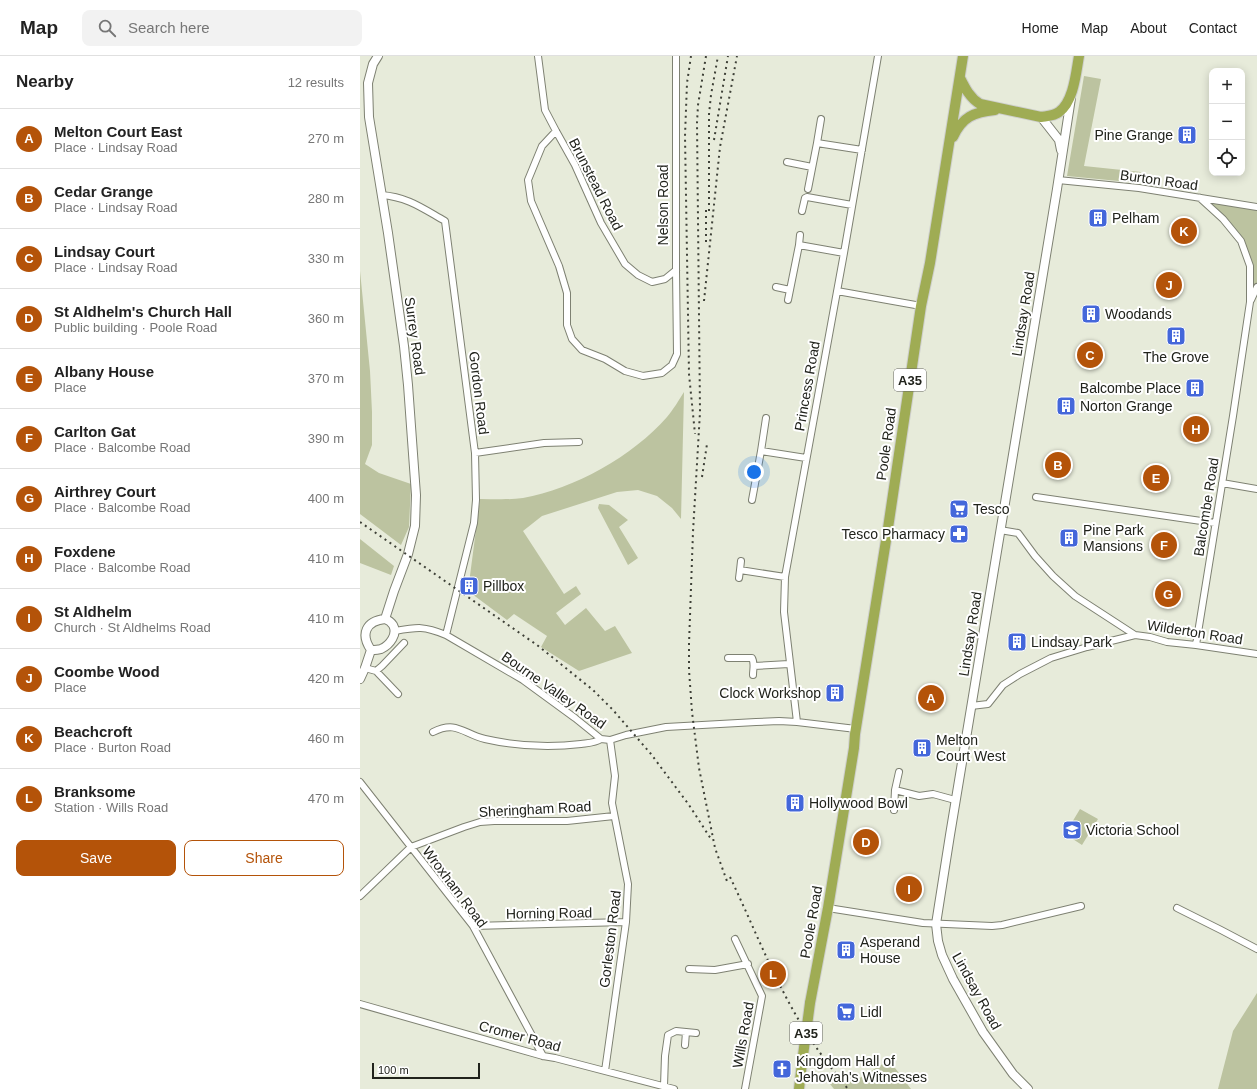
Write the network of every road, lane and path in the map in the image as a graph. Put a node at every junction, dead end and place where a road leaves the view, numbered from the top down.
1 (378, 56) edge
2 (538, 56) edge
3 (676, 56) edge
4 (878, 56) edge
5 (963, 56) edge
6 (1079, 56) edge
7 (960, 78) junction
8 (1071, 95) junction
9 (1003, 109) junction
10 (1041, 117) junction
11 (821, 119) dead end
12 (556, 131) junction
13 (817, 143) junction
14 (948, 147) junction
15 (862, 150) junction
16 (1061, 159) junction
17 (787, 162) dead end
18 (812, 167) junction
19 (1058, 180) junction
20 (808, 189) dead end
21 (381, 195) junction
22 (1200, 198) junction
23 (852, 206) junction
24 (1257, 207) edge
25 (802, 212) dead end
26 (800, 235) dead end
27 (799, 245) junction
28 (844, 253) junction
29 (676, 270) junction
30 (776, 287) dead end
31 (1257, 287) edge
32 (790, 290) junction
33 (837, 292) junction
34 (788, 300) dead end
35 (1250, 302) junction
36 (921, 306) junction
37 (766, 418) dead end
38 (579, 442) dead end
39 (761, 451) junction
40 (475, 454) junction
41 (806, 458) junction
42 (1222, 483) junction
43 (1257, 489) edge
44 (1036, 497) dead end
45 (752, 500) dead end
46 (1216, 523) junction
47 (1000, 530) junction
48 (741, 561) dead end
49 (740, 570) junction
50 (785, 577) junction
51 (739, 578) dead end
52 (385, 619) junction
53 (363, 628) edge
54 (394, 631) junction
55 (446, 635) junction
56 (1135, 635) junction
57 (404, 643) dead end
58 (1196, 645) junction
59 (371, 650) junction
60 (1257, 654) edge
61 (728, 658) dead end
62 (789, 664) junction
63 (754, 666) junction
64 (365, 668) junction
65 (376, 671) junction
66 (753, 675) dead end
67 (360, 679) edge
68 (398, 694) dead end
69 (971, 706) junction
70 (796, 722) junction
71 (855, 731) junction
72 (432, 732) dead end
73 (601, 738) junction
74 (610, 740) junction
75 (898, 772) dead end
76 (360, 782) edge
77 (895, 790) junction
78 (955, 800) junction
79 (894, 810) dead end
80 (614, 816) junction
81 (411, 847) junction
82 (360, 896) edge
83 (1080, 906) dead end
84 (828, 908) junction
85 (1176, 908) dead end
86 (626, 922) junction
87 (936, 924) junction
88 (473, 926) junction
89 (735, 939) dead end
90 (1257, 949) edge
91 (748, 964) junction
92 (689, 969) dead end
93 (360, 1004) edge
94 (686, 1032) junction
95 (696, 1033) dead end
96 (685, 1046) dead end
97 (544, 1056) junction
98 (605, 1071) junction
99 (664, 1086) junction
100 (674, 1089) edge
101 (745, 1089) edge
102 (799, 1089) edge
103 (1028, 1089) edge

1 - 21 street, Surrey Road
2 - 12 street, Brunstead Road
3 - 29 street, Nelson Road
4 - 15 street, Princess Road
5 - 7 highway, A35
6 - 8 highway, A35
7 - 9 highway, A35
7 - 14 highway, Poole Road / A35
8 - 10 highway, A35
8 - 16 street, Lindsay Road
9 - 10 highway, A35
9 - 14 highway, Poole Road / A35
10 - 16 street, Lindsay Road
11 - 13 street
12 - 29 street, Brunstead Road
12 - 29 street, Nelson Road
13 - 15 street
13 - 18 street
14 - 36 highway, Poole Road / A35
15 - 23 street, Princess Road
16 - 19 street, Lindsay Road
17 - 18 street
18 - 20 street
19 - 22 street, Burton Road
19 - 47 street, Lindsay Road
21 - 40 street, Gordon Road
21 - 52 street, Surrey Road
22 - 24 street, Burton Road
22 - 35 street, Balcombe Road
23 - 25 street
23 - 28 street, Princess Road
26 - 27 street
27 - 28 street
27 - 32 street
28 - 33 street, Princess Road
30 - 32 street
31 - 35 street, Balcombe Road
32 - 34 street
33 - 36 street
33 - 41 street, Princess Road
35 - 42 street, Balcombe Road
36 - 71 highway, Poole Road / A35
37 - 39 street
38 - 40 street
39 - 41 street
39 - 45 street
40 - 55 street, Gordon Road
41 - 50 street, Princess Road
42 - 43 street
42 - 46 street, Balcombe Road
44 - 46 street
46 - 58 street, Balcombe Road
47 - 56 street, Wilderton Road
47 - 69 street, Lindsay Road
48 - 49 street
49 - 50 street
49 - 51 street
50 - 62 street, Princess Road
52 - 53 street
52 - 54 street
53 - 59 street
54 - 55 street, Bourne Valley Road
54 - 59 street
55 - 73 street, Bourne Valley Road
56 - 58 street, Wilderton Road
56 - 69 street
57 - 65 street
58 - 60 street, Wilderton Road
59 - 64 street
61 - 63 street
62 - 63 street
62 - 70 street, Princess Road
63 - 66 street
64 - 65 street
64 - 67 street
65 - 68 street
69 - 78 street, Lindsay Road
70 - 71 street, Bourne Valley Road
70 - 74 street, Bourne Valley Road
71 - 84 highway, Poole Road / A35
72 - 73 street
73 - 74 street, Bourne Valley Road
74 - 80 street, Gorleston Road
75 - 77 street
76 - 81 street, Wroxham Road
77 - 78 street
77 - 79 street
78 - 87 street, Lindsay Road
80 - 81 street, Sheringham Road
80 - 86 street, Gorleston Road
81 - 82 street, Sheringham Road
81 - 88 street, Wroxham Road
83 - 87 street
84 - 87 street
84 - 102 highway, Poole Road / A35, bridge
85 - 90 street
86 - 88 street, Horning Road
86 - 98 street, Gorleston Road
87 - 103 street, Lindsay Road
88 - 97 street, Wroxham Road
89 - 91 street, Wills Road
91 - 92 street
91 - 101 street, Wills Road
93 - 97 street, Cromer Road
94 - 95 street
94 - 96 street
94 - 99 street
97 - 98 street, Cromer Road
98 - 99 street, Cromer Road
99 - 100 street, Cromer Road

